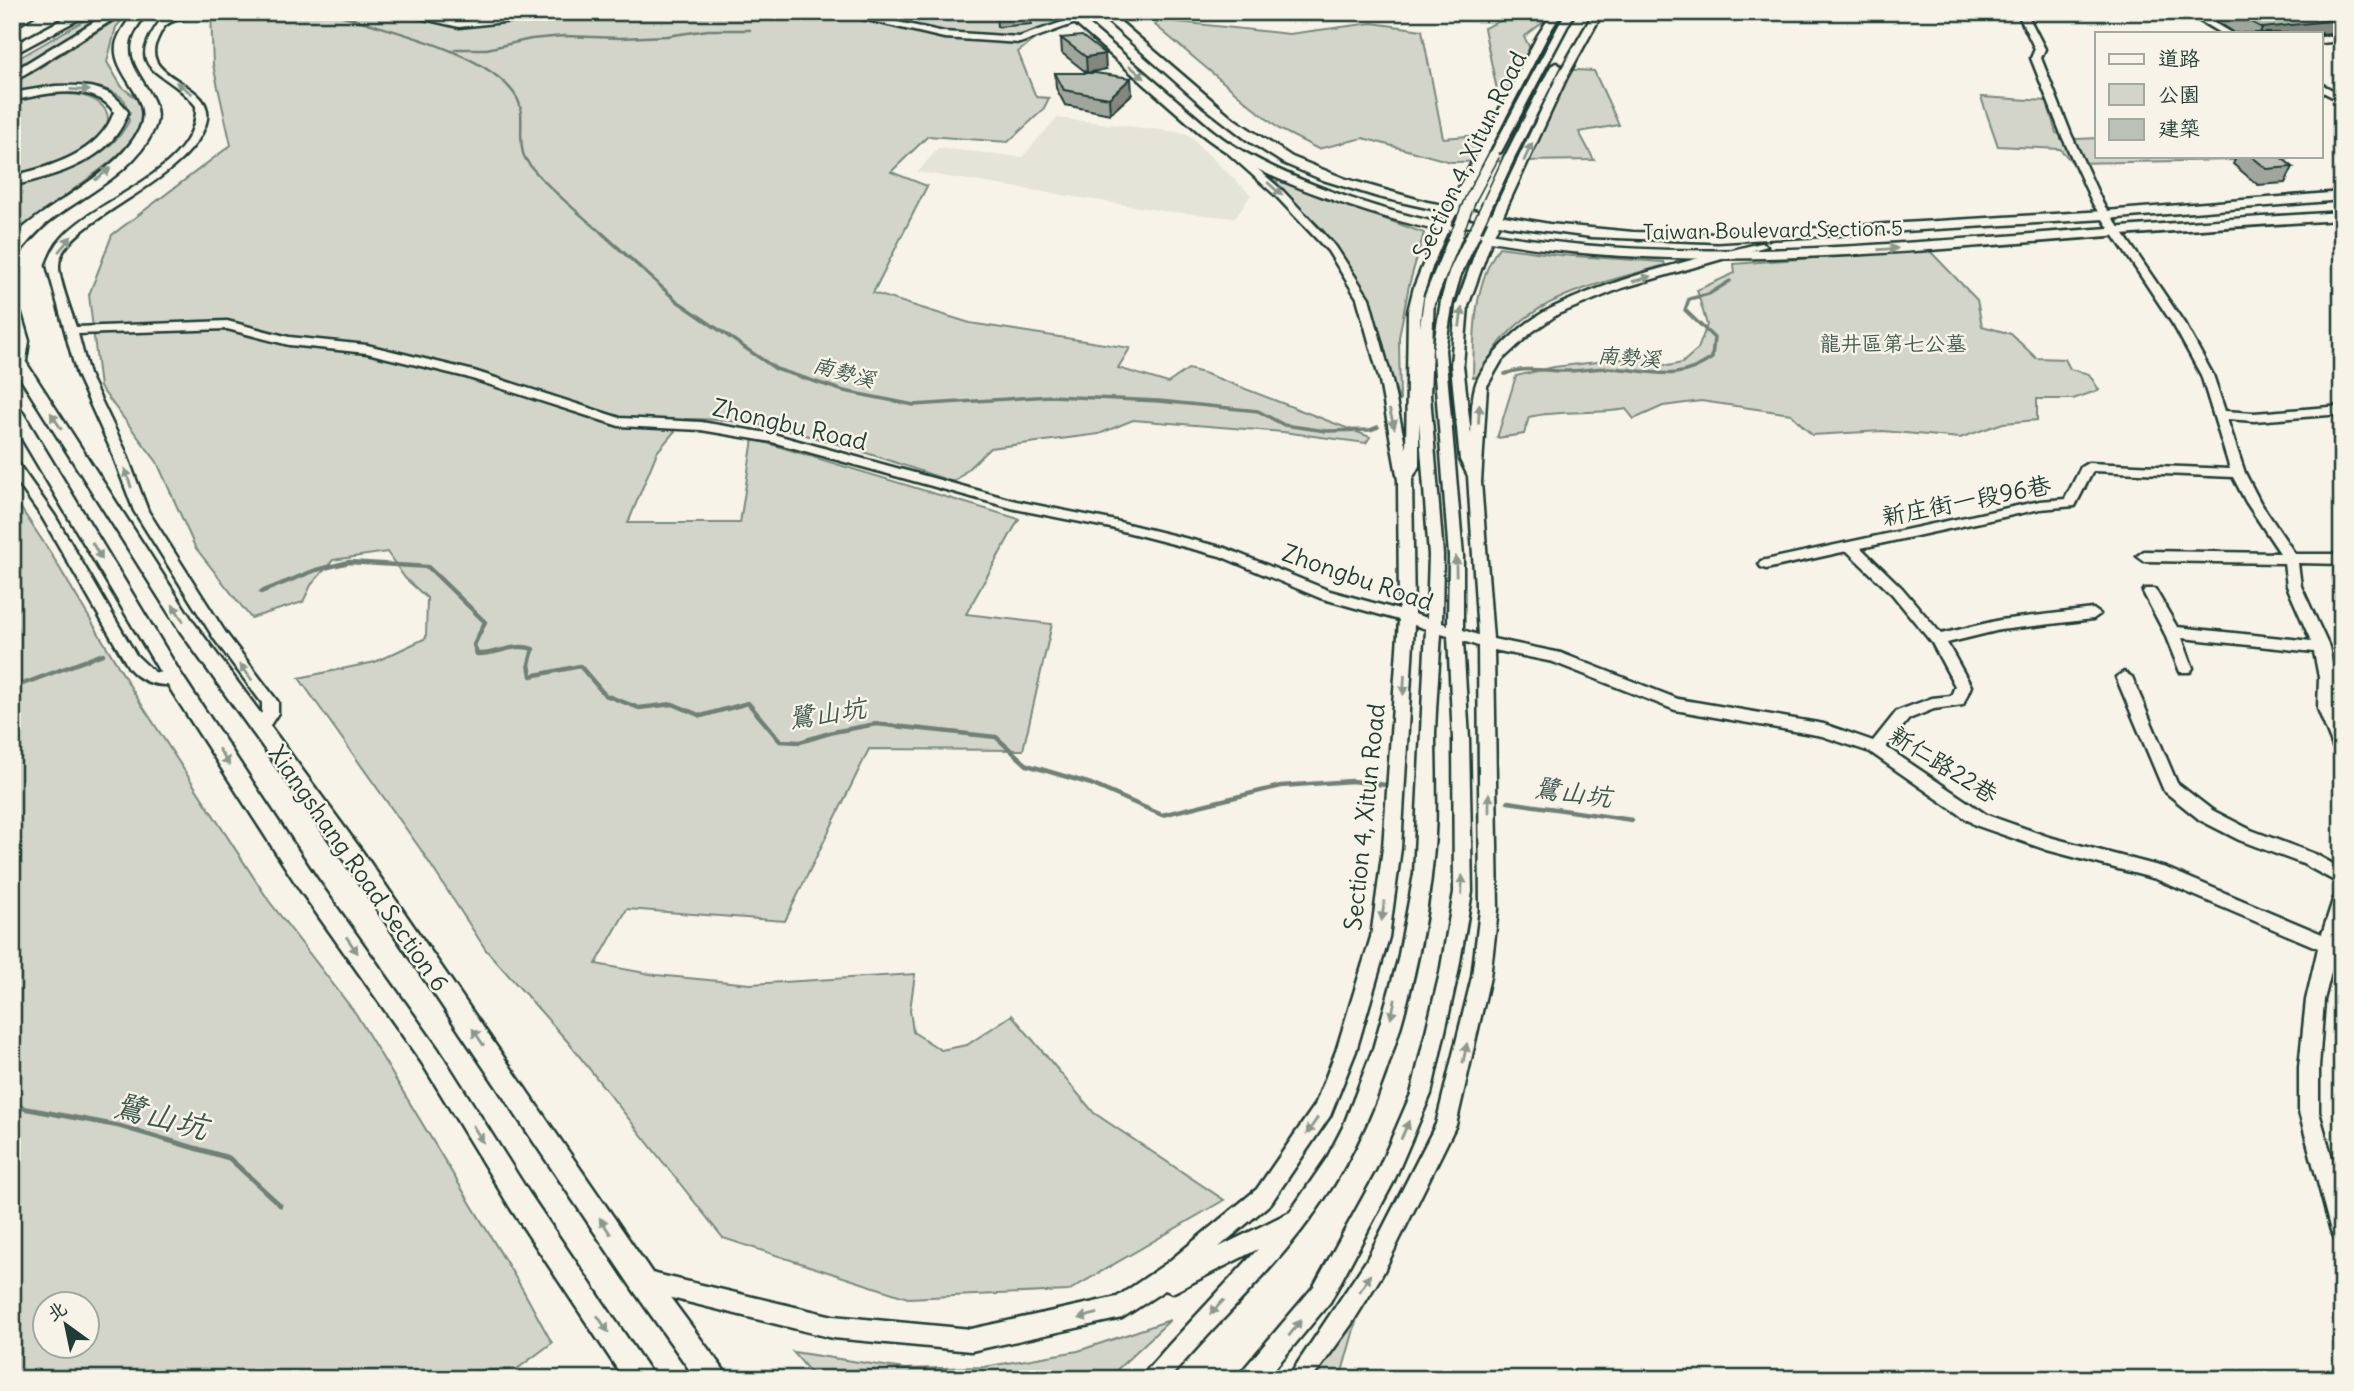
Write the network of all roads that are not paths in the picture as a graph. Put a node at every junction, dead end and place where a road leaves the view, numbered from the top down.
1 (21, 12) edge
2 (33, 12) edge
3 (62, 12) edge
4 (86, 12) edge
5 (119, 12) edge
6 (141, 12) edge
7 (172, 12) edge
8 (195, 12) edge
9 (398, 12) edge
10 (590, 12) edge
11 (837, 12) edge
12 (1558, 12) edge
13 (1571, 12) edge
14 (1587, 12) edge
15 (1599, 12) edge
16 (2021, 12) edge
17 (2189, 12) edge
18 (1110, 13) edge
19 (1078, 16) edge
20 (12, 19) edge
21 (161, 23) junction
22 (12, 25) edge
23 (1562, 27) junction
24 (2224, 32) edge
25 (1583, 37) junction
26 (2342, 38) edge
27 (12, 39) edge
28 (2322, 40) edge
29 (12, 51) edge
30 (1532, 58) junction
31 (1559, 61) junction
32 (12, 78) edge
33 (2325, 89) edge
34 (2342, 90) edge
35 (12, 97) edge
36 (2342, 99) edge
37 (1223, 145) junction
38 (12, 181) edge
39 (2342, 187) edge
40 (2342, 195) edge
41 (2342, 205) edge
42 (2342, 216) edge
43 (1450, 217) junction
44 (2107, 218) junction
45 (1493, 226) junction
46 (1761, 246) junction
47 (12, 251) edge
48 (1722, 256) junction
49 (12, 314) edge
50 (70, 331) junction
51 (15, 357) edge
52 (1413, 400) junction
53 (12, 408) edge
54 (2342, 410) edge
55 (2221, 415) junction
56 (12, 465) edge
57 (2238, 473) junction
58 (1405, 480) junction
59 (1474, 482) junction
60 (1431, 488) junction
61 (1850, 546) junction
62 (2144, 556) dead end
63 (2290, 557) junction
64 (2342, 559) edge
65 (1766, 564) dead end
66 (2150, 592) dead end
67 (2093, 614) dead end
68 (1407, 617) junction
69 (1432, 626) junction
70 (2172, 632) junction
71 (1455, 634) junction
72 (1938, 640) junction
73 (1486, 643) junction
74 (2321, 647) junction
75 (2185, 668) dead end
76 (2124, 677) dead end
77 (174, 679) junction
78 (259, 729) junction
79 (1876, 748) junction
80 (2342, 750) edge
81 (2342, 878) edge
82 (2342, 901) edge
83 (2328, 944) junction
84 (1295, 1220) junction
85 (2342, 1231) edge
86 (643, 1282) junction
87 (1122, 1307) junction
88 (641, 1379) edge
89 (713, 1379) edge
90 (1154, 1379) edge
91 (1250, 1379) edge
92 (1298, 1379) edge

1 - 20 highway
2 - 22 highway
3 - 27 highway
4 - 29 highway
5 - 32 highway
47 -> 6 highway
7 - 21 street
8 - 21 street
9 - 10 street
11 - 19 street
12 - 30 street, Section 4, Xitun Road
13 - 23 street, Section 4, Xitun Road
14 - 31 street, Section 4, Xitun Road
15 - 25 street, Section 4, Xitun Road
16 - 44 street
17 - 24 street
18 - 19 street
18 - 43 main road, Taiwan Boulevard Section 5
19 -> 37 main road, Taiwan Boulevard Section 5
19 - 43 main road, Taiwan Boulevard Section 5
50 -> 21 street
23 - 30 street
23 - 60 street, Section 4, Xitun Road, bridge
25 - 31 street
45 -> 25 street, Section 4, Xitun Road
26 - 28 street
30 - 43 street, Section 4, Xitun Road
71 -> 31 street, Section 4, Xitun Road, bridge
33 - 34 street
33 - 36 street
35 -> 38 highway
37 - 43 main road, Taiwan Boulevard Section 5
37 -> 58 street, Section 4, Xitun Road
39 - 44 main road, Taiwan Boulevard Section 5
40 - 44 main road, Taiwan Boulevard Section 5
41 - 44 main road, Taiwan Boulevard Section 5
42 - 44 main road, Taiwan Boulevard Section 5
43 - 45 main road, Taiwan Boulevard Section 5
43 - 45 main road, Taiwan Boulevard Section 5
43 - 52 street, Section 4, Xitun Road
44 - 45 main road, Taiwan Boulevard Section 5
44 - 46 main road, Taiwan Boulevard Section 5
48 -> 44 main road, Taiwan Boulevard Section 5
44 - 55 street
45 - 46 main road, Taiwan Boulevard Section 5
45 - 48 main road, Taiwan Boulevard Section 5
59 -> 45 street, Section 4, Xitun Road
46 - 48 street, Section 4, Xitun Road
59 -> 48 street, Section 4, Xitun Road
49 - 51 highway
50 - 68 street, Zhongbu Road
78 -> 50 street
78 -> 51 main road, Xiangshang Road Section 6
52 - 58 street
52 - 60 street
53 -> 77 main road, Xiangshang Road Section 6
54 - 55 street
55 - 57 street
56 - 77 street
57 - 61 street, 新庄街一段96巷
57 - 63 street
58 - 68 street, Section 4, Xitun Road
59 - 73 street, Section 4, Xitun Road
60 - 69 street, Section 4, Xitun Road
61 - 65 street, 新庄街一段96巷
61 - 72 street
62 - 63 street
63 - 64 street
63 - 74 street
66 - 70 street
67 - 72 street
68 - 69 street, Zhongbu Road
68 -> 87 street, Section 4, Xitun Road
69 - 71 street, Zhongbu Road
69 -> 84 street, Section 4, Xitun Road
70 - 74 street
70 - 75 street
71 - 73 street, Zhongbu Road
91 -> 71 street, Section 4, Xitun Road
72 - 79 street
73 - 79 street, 新仁路22巷
92 -> 73 street, Section 4, Xitun Road
74 - 80 street
76 - 81 street
77 -> 88 main road, Xiangshang Road Section 6
86 -> 78 main road, Xiangshang Road Section 6
79 - 83 street, 新仁路22巷
82 - 83 street
83 - 85 street
84 - 87 street
84 -> 90 street, Section 4, Xitun Road
87 -> 86 street, Section 4, Xitun Road
86 - 89 main road, Xiangshang Road Section 6

